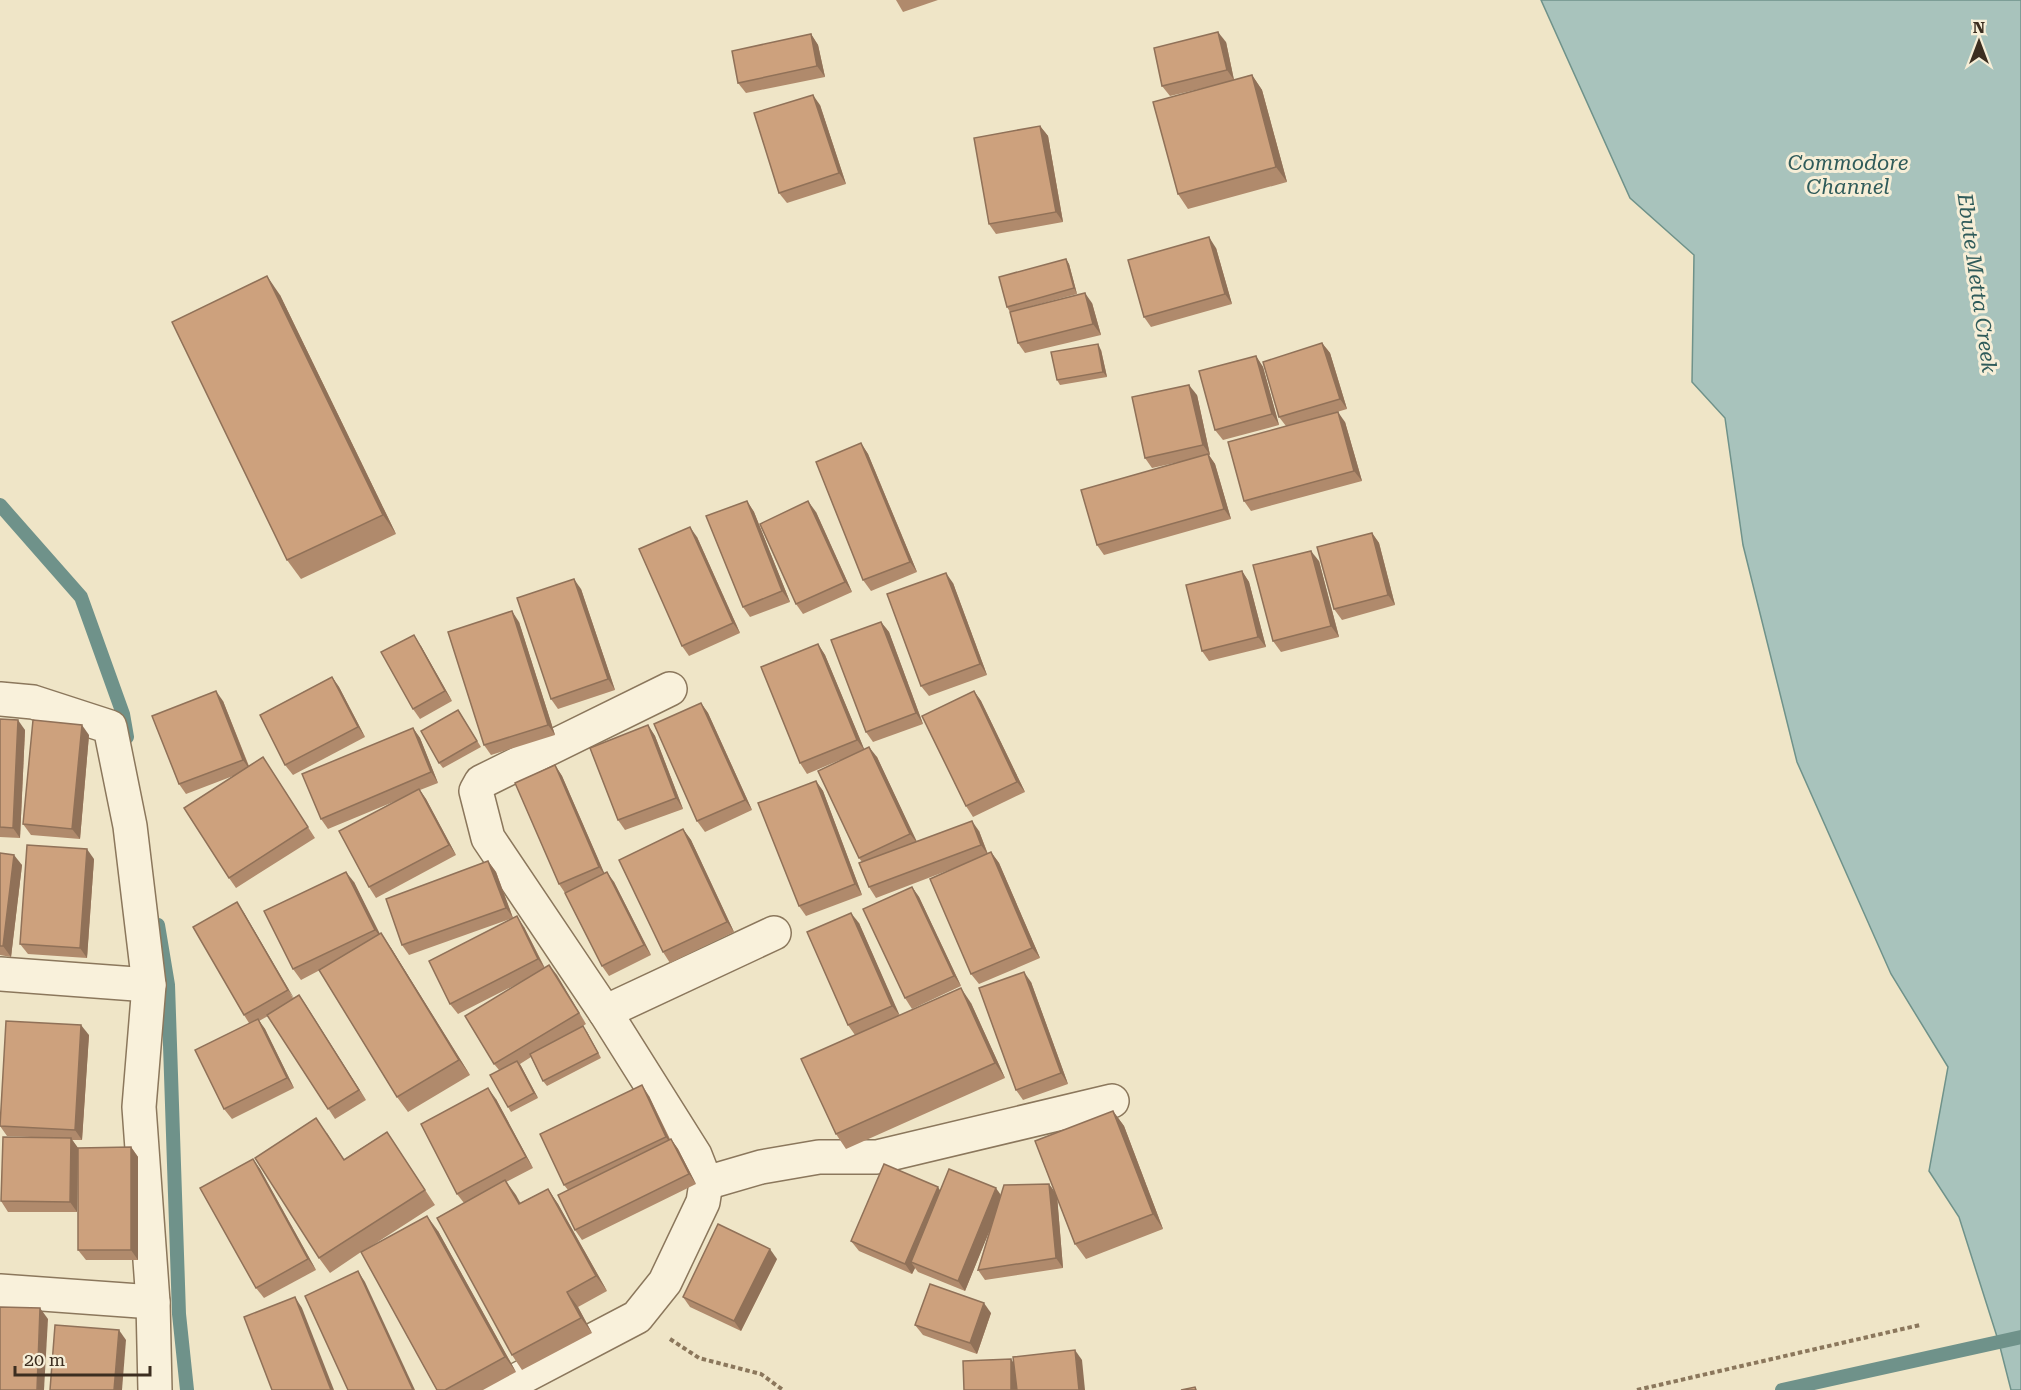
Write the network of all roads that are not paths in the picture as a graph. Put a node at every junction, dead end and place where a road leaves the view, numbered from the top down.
1 (670, 689) dead end
2 (0, 699) edge
3 (774, 933) dead end
4 (0, 974) edge
5 (149, 985) junction
6 (605, 1012) junction
7 (1112, 1101) dead end
8 (706, 1184) junction
9 (0, 1291) edge
10 (153, 1302) junction
11 (155, 1390) edge
12 (498, 1390) edge

1 - 6 street
2 - 5 street
3 - 6 street
4 - 5 street
5 - 10 street
6 - 8 street
7 - 8 street
8 - 12 street
9 - 10 street
10 - 11 street

